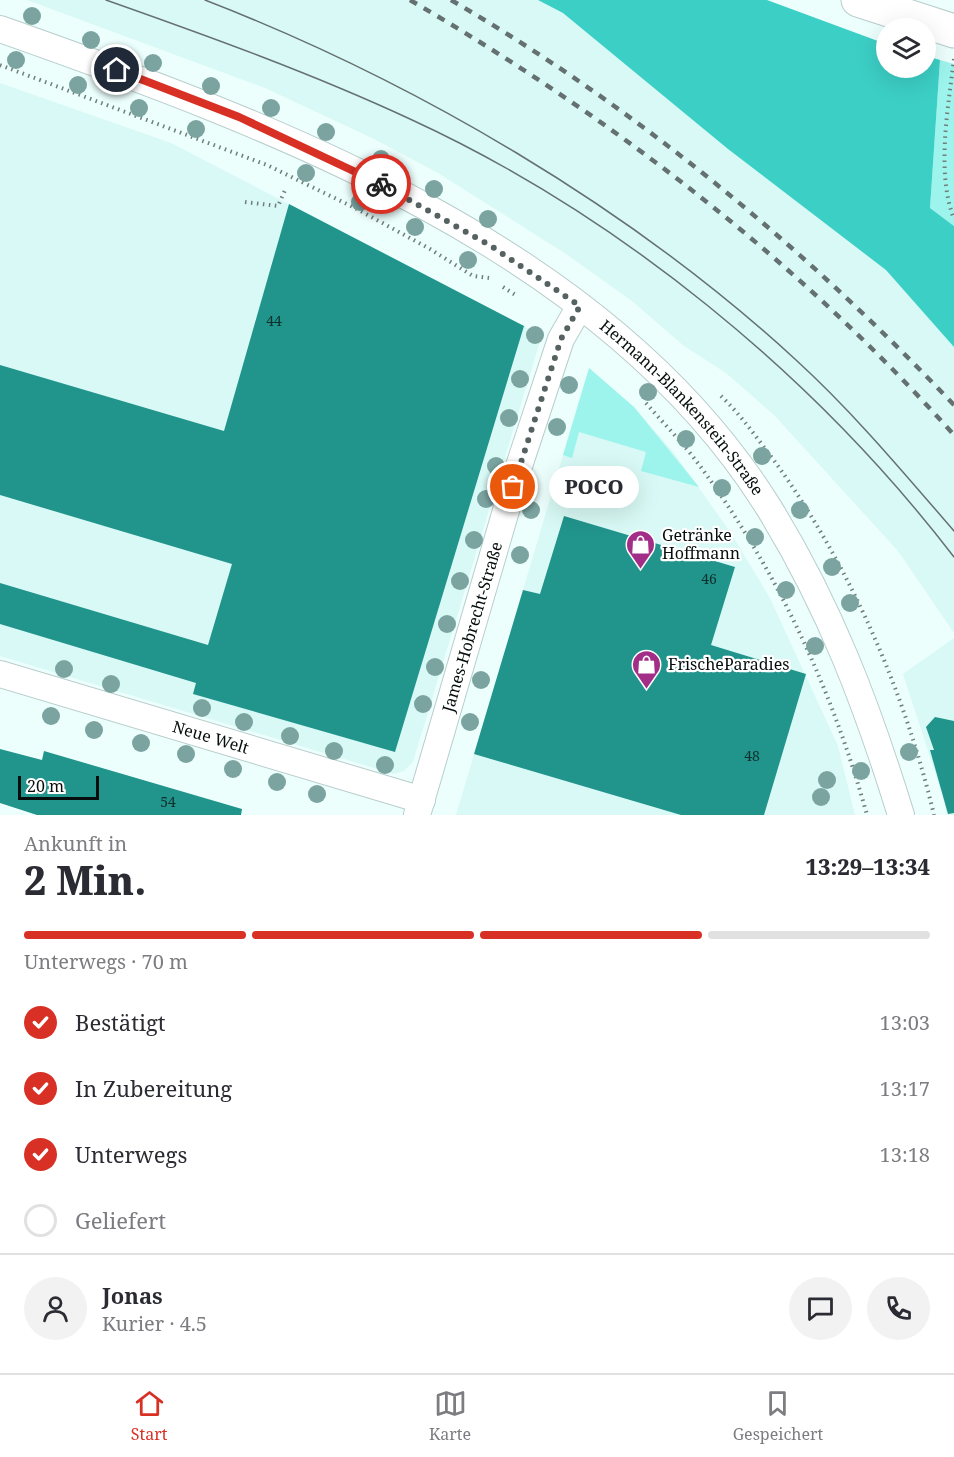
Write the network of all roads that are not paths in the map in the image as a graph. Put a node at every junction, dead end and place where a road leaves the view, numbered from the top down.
1 (858, 0) edge
2 (0, 29) edge
3 (954, 31) edge
4 (580, 306) junction
5 (0, 674) edge
6 (420, 807) edge
7 (901, 815) edge

1 - 3 main road
2 - 4 street, Hermann-Blankenstein-Straße
4 - 6 street, James-Hobrecht-Straße
4 - 7 street, Hermann-Blankenstein-Straße
5 - 6 street, Neue Welt

